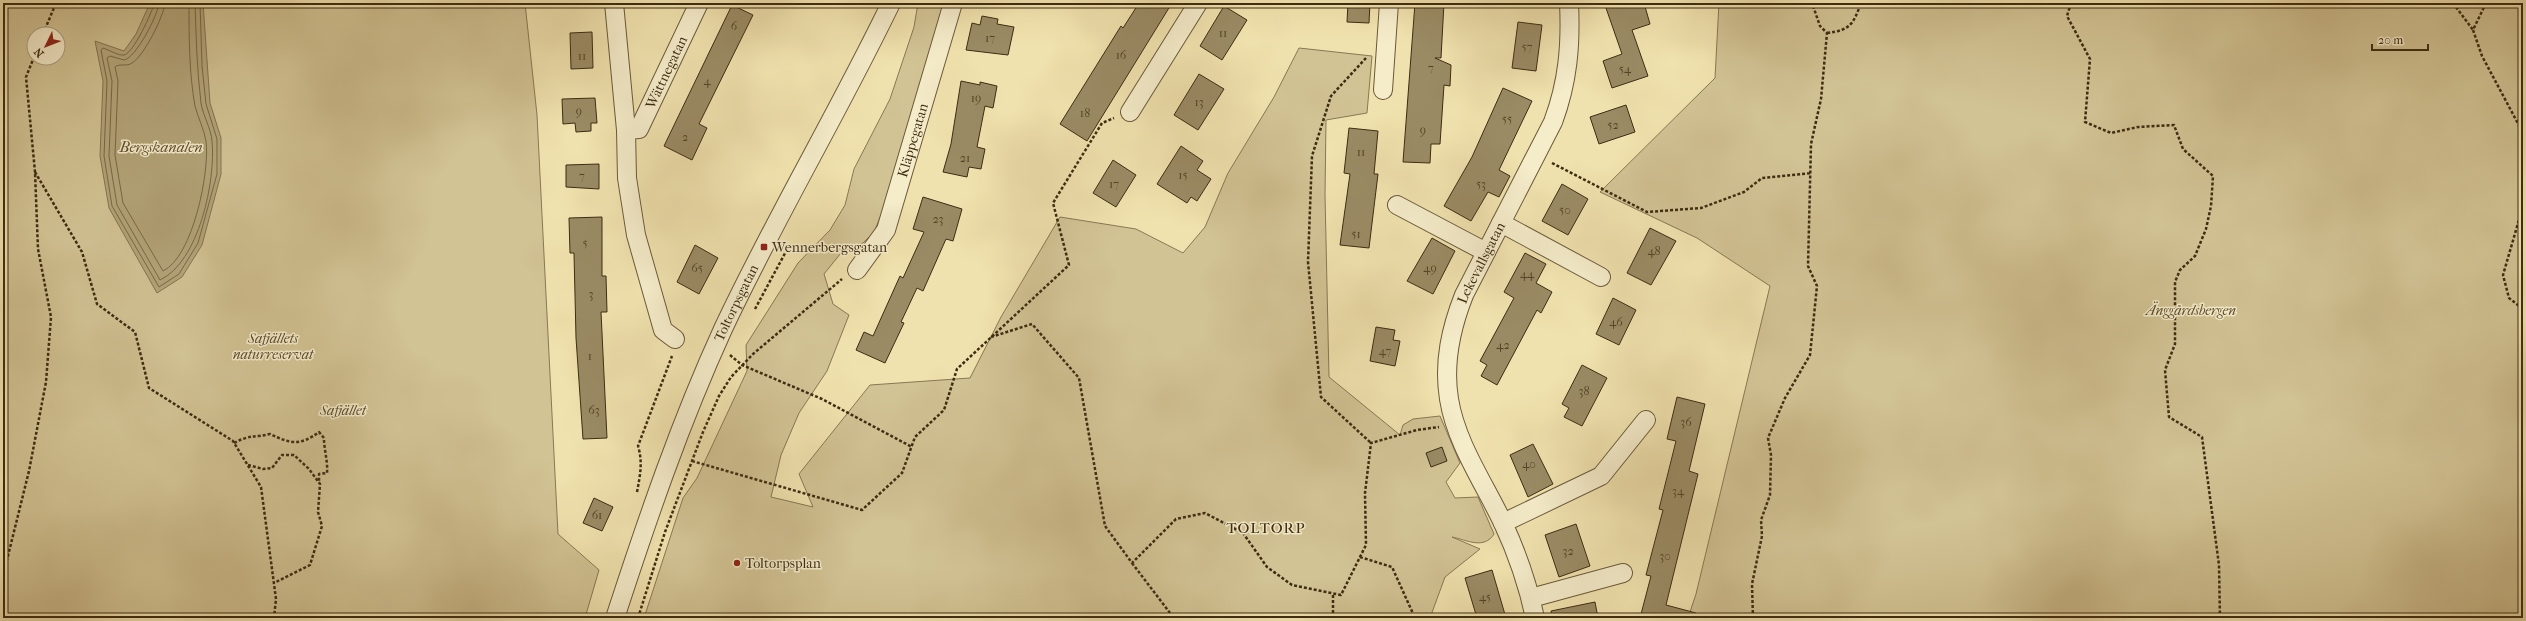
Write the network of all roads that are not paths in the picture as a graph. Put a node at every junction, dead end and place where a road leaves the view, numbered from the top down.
1 (614, 3) edge
2 (700, 3) edge
3 (891, 3) edge
4 (953, 3) edge
5 (1198, 3) edge
6 (1389, 3) edge
7 (1569, 3) edge
8 (1383, 90) dead end
9 (1130, 112) road end
10 (626, 130) junction
11 (1397, 205) dead end
12 (1501, 223) junction
13 (1486, 252) junction
14 (857, 270) road end
15 (1601, 277) dead end
16 (675, 340) road end
17 (1646, 420) dead end
18 (1503, 523) junction
19 (1622, 573) dead end
20 (1531, 598) junction
21 (615, 618) edge
22 (1535, 618) edge

1 - 10 street
2 - 10 street, Wättnegatan
3 - 21 street, Toltorpsgatan
4 - 14 street, Kläppegatan
5 - 9 street
6 - 8 street
7 - 12 street, Lekevallsgatan
10 - 16 street
11 - 13 street
12 - 13 street, Lekevallsgatan
12 - 15 street
13 - 18 street, Lekevallsgatan
17 - 18 street
18 - 20 street, Lekevallsgatan
19 - 20 street
20 - 22 street, Lekevallsgatan

